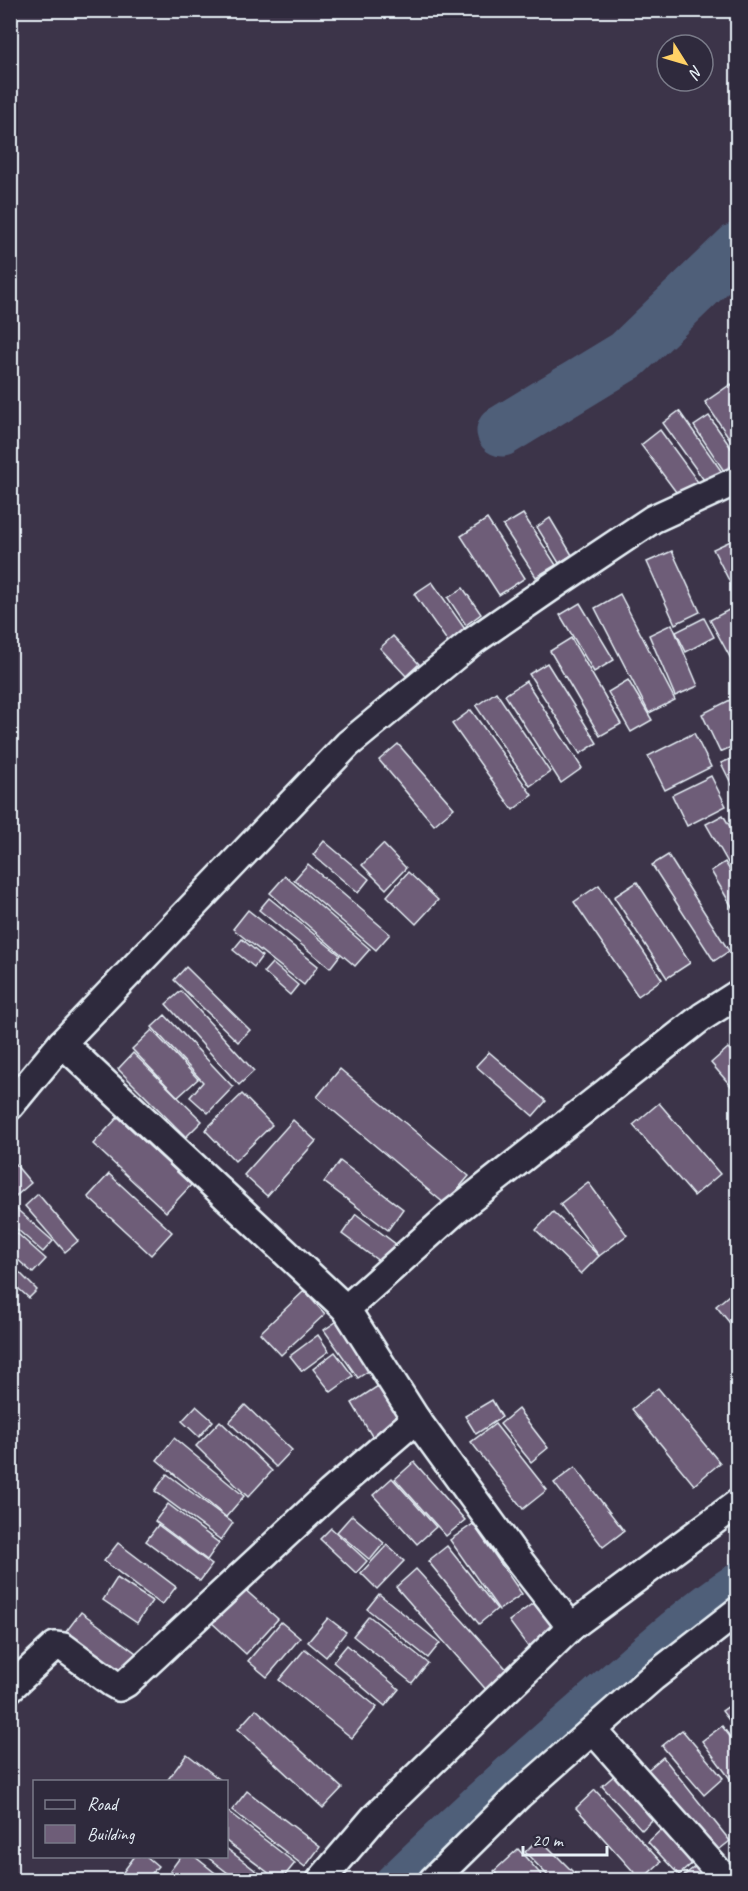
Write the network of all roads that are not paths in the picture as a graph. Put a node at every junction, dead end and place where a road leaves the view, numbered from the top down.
1 (738, 480) edge
2 (738, 994) edge
3 (62, 1044) junction
4 (10, 1106) edge
5 (346, 1309) junction
6 (416, 1419) junction
7 (738, 1503) edge
8 (738, 1611) edge
9 (571, 1627) junction
10 (10, 1688) edge
11 (593, 1730) junction
12 (321, 1881) edge
13 (433, 1881) edge
14 (726, 1881) edge

1 - 3 street
2 - 5 street
3 - 4 street
3 - 5 street
5 - 6 street
6 - 9 street
6 - 10 street
7 - 9 street
8 - 11 street
9 - 12 street
11 - 13 street
11 - 14 street

